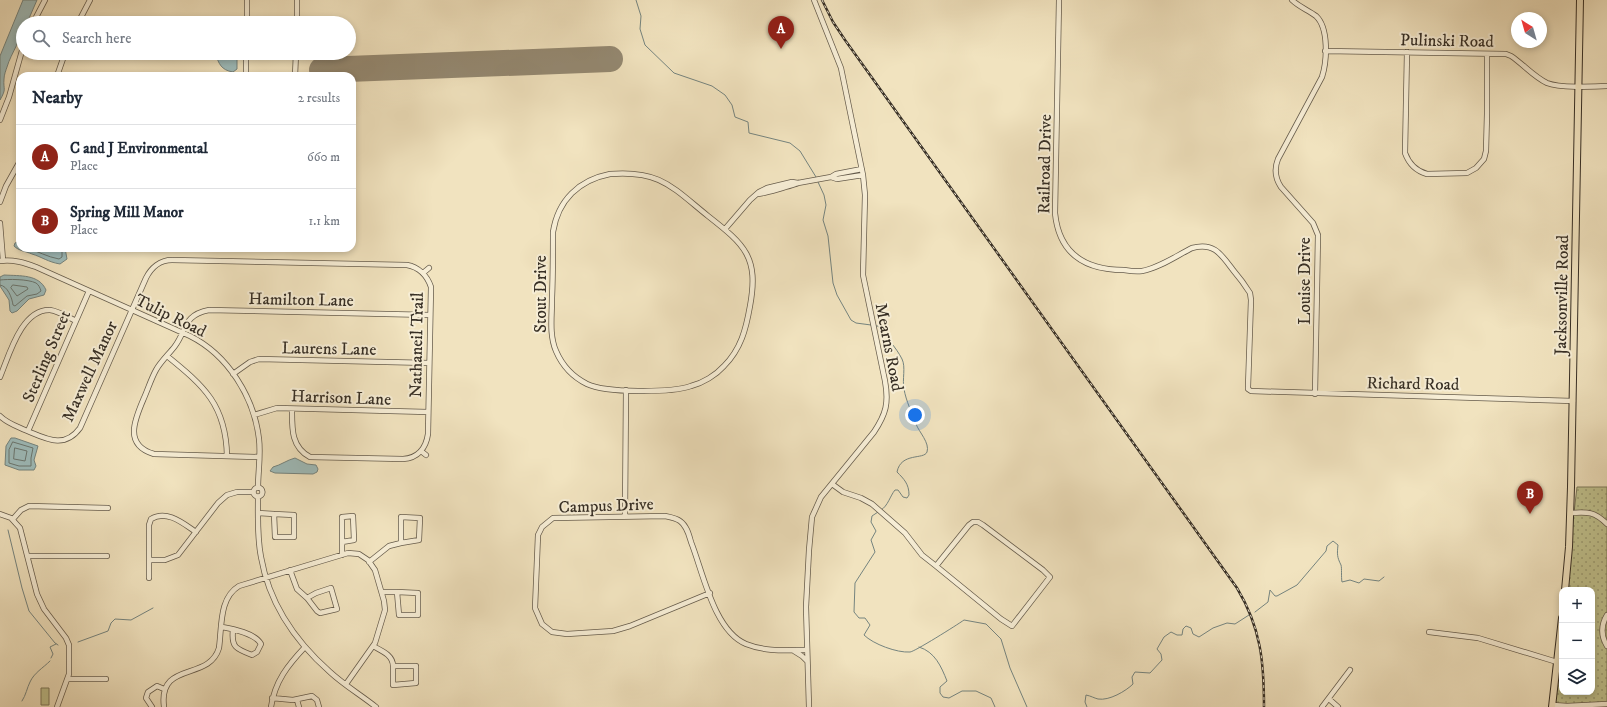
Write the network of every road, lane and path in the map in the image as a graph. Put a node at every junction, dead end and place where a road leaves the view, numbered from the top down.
1 (45, 0) edge
2 (90, 0) edge
3 (247, 0) edge
4 (297, 0) edge
5 (814, 0) edge
6 (1059, 0) edge
7 (1292, 0) edge
8 (1580, 0) edge
9 (37, 16) edge
10 (82, 16) edge
11 (247, 16) edge
12 (296, 16) edge
13 (1325, 51) junction
14 (1407, 52) junction
15 (1487, 54) junction
16 (20, 60) edge
17 (63, 60) edge
18 (246, 60) edge
19 (296, 60) edge
20 (16, 72) edge
21 (58, 72) edge
22 (246, 72) edge
23 (295, 72) edge
24 (16, 74) edge
25 (1579, 86) junction
26 (1607, 86) edge
27 (0, 120) edge
28 (16, 168) edge
29 (862, 169) junction
30 (863, 175) junction
31 (831, 178) junction
32 (0, 202) edge
33 (0, 223) edge
34 (725, 229) junction
35 (2, 260) edge
36 (429, 268) dead end
37 (423, 273) junction
38 (89, 291) junction
39 (132, 310) junction
40 (430, 315) junction
41 (76, 321) junction
42 (182, 332) junction
43 (167, 356) junction
44 (429, 363) junction
45 (233, 374) junction
46 (0, 377) edge
47 (626, 390) junction
48 (1252, 391) joint
49 (1315, 394) junction
50 (1573, 401) junction
51 (292, 409) junction
52 (428, 412) junction
53 (254, 414) junction
54 (0, 416) edge
55 (28, 431) junction
56 (421, 451) junction
57 (426, 455) dead end
58 (227, 456) junction
59 (260, 457) junction
60 (832, 484) junction
61 (258, 488) junction
62 (253, 492) junction
63 (258, 497) junction
64 (108, 508) dead end
65 (258, 513) junction
66 (1570, 513) junction
67 (0, 514) edge
68 (274, 514) junction
69 (625, 516) junction
70 (13, 519) junction
71 (1607, 524) edge
72 (196, 532) junction
73 (342, 542) junction
74 (401, 544) junction
75 (342, 555) junction
76 (28, 556) junction
77 (107, 556) dead end
78 (149, 560) junction
79 (370, 562) junction
80 (936, 566) junction
81 (290, 570) junction
82 (149, 578) dead end
83 (266, 578) junction
84 (1565, 587) edge
85 (382, 592) junction
86 (397, 592) junction
87 (710, 593) junction
88 (306, 598) junction
89 (1607, 616) edge
90 (1561, 623) edge
91 (222, 627) junction
92 (233, 630) junction
93 (1429, 632) dead end
94 (373, 646) junction
95 (1607, 646) edge
96 (305, 647) junction
97 (793, 650) junction
98 (806, 650) junction
99 (807, 662) junction
100 (1557, 662) junction
101 (393, 666) junction
102 (1350, 670) dead end
103 (106, 678) dead end
104 (68, 679) junction
105 (346, 684) junction
106 (164, 689) junction
107 (272, 698) junction
108 (1329, 699) junction
109 (297, 700) junction
110 (1607, 704) edge
111 (1552, 706) edge
112 (57, 707) edge
113 (152, 707) edge
114 (164, 707) edge
115 (271, 707) edge
116 (299, 707) edge
117 (320, 707) edge
118 (376, 707) edge
119 (809, 707) edge
120 (1322, 707) edge
121 (1338, 707) edge

1 - 9 street
2 - 10 street
3 - 11 street
4 - 12 street
5 - 29 street, Mearns Road
6 - 48 street, Railroad Drive
7 - 13 street, Louise Drive
8 - 25 main road, Jacksonville Road
13 - 14 street, Pulinski Road
13 - 49 street, Louise Drive
14 - 15 street, Pulinski Road
14 - 15 street
15 - 25 street, Pulinski Road
16 - 20 street
17 - 21 street
18 - 22 street
19 - 23 street
24 - 27 street
25 - 26 street, Pulinski Road
25 - 50 main road, Jacksonville Road
28 - 32 street
29 - 30 street, Mearns Road
29 - 31 street
30 - 31 street
30 - 60 street, Mearns Road
31 - 34 street
33 - 35 street
34 - 47 street, Stout Drive
34 - 47 street, Stout Drive
35 - 38 street, Tulip Road
36 - 37 street
37 - 39 street, Nathaneil Trail
37 - 40 street, Nathaneil Trail
38 - 39 street, Tulip Road
38 - 41 street, Sterling Street
39 - 42 street, Tulip Road
39 - 55 street, Maxwell Manor
40 - 42 street, Hamilton Lane
40 - 44 street, Nathaneil Trail
41 - 46 street, Maxwell Manor
41 - 55 street, Sterling Street
42 - 43 street, Hamilton Lane
42 - 45 street, Tulip Road
43 - 58 street
43 - 58 street, Hamilton Lane
44 - 45 street, Laurens Lane
44 - 52 street, Nathaneil Trail
45 - 53 street, Tulip Road
47 - 69 street
48 - 49 street, Richard Road
49 - 50 street, Richard Road
50 - 66 main road, Jacksonville Road
51 - 52 street, Harrison Lane
51 - 53 street, Harrison Lane
51 - 56 street
52 - 56 street, Nathaneil Trail
53 - 59 street, Tulip Road
54 - 55 street, Maxwell Manor
56 - 57 street
58 - 59 street, Hamilton Lane
59 - 61 street, Tulip Road
60 - 80 street
60 - 98 street, Mearns Road
61 - 62 street
61 - 63 street
62 - 63 street
62 - 72 street
63 - 65 street
64 - 70 street
65 - 68 street
65 - 83 street
66 - 71 street
66 - 84 main road, Jacksonville Road
67 - 70 street
68 - 68 street
69 - 87 street, Campus Drive
69 - 87 street, Campus Drive
70 - 76 street
72 - 78 street
72 - 78 street
73 - 73 street
73 - 75 street
74 - 74 street
74 - 79 street
75 - 79 street
75 - 81 street
76 - 77 street
76 - 104 street
78 - 82 street
79 - 85 street
80 - 80 street
81 - 83 street
81 - 88 street
83 - 91 street
83 - 96 street
85 - 86 street
85 - 94 street
86 - 86 street
87 - 97 street, Campus Drive
88 - 88 street
89 - 95 street
90 - 100 main road
91 - 92 street
91 - 106 street
92 - 92 street
93 - 100 street
94 - 101 street
94 - 105 street
96 - 105 street
96 - 107 street
97 - 98 street, Campus Drive
97 - 99 street
98 - 99 street, Mearns Road
99 - 119 street, Mearns Road
100 - 111 main road
101 - 101 street
102 - 108 street
103 - 104 street
104 - 112 street
105 - 118 street
106 - 113 street
106 - 114 street
107 - 109 street
107 - 115 street
108 - 120 street
108 - 121 street
109 - 116 street
109 - 117 street
110 - 111 street

